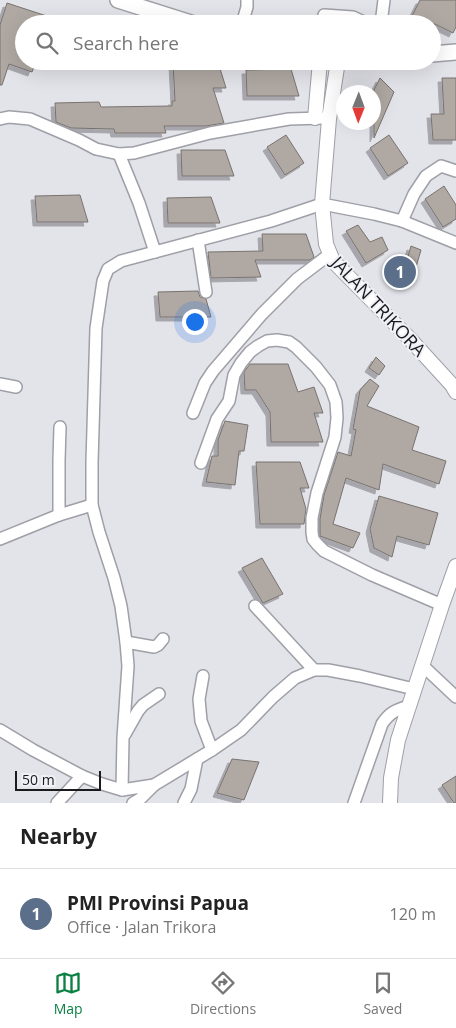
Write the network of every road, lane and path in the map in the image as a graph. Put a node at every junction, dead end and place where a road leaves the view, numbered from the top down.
1 (118, 0) edge
2 (247, 0) edge
3 (384, 0) edge
4 (166, 15) edge
5 (245, 15) edge
6 (383, 15) edge
7 (456, 52) edge
8 (441, 53) edge
9 (320, 70) edge
10 (335, 70) edge
11 (322, 118) junction
12 (0, 119) edge
13 (119, 154) junction
14 (456, 171) edge
15 (322, 204) junction
16 (402, 221) junction
17 (198, 240) junction
18 (456, 243) edge
19 (155, 252) junction
20 (330, 254) junction
21 (206, 292) dead end
22 (0, 384) edge
23 (16, 387) dead end
24 (456, 392) edge
25 (194, 413) dead end
26 (60, 427) dead end
27 (201, 464) dead end
28 (92, 505) junction
29 (59, 516) junction
30 (0, 539) edge
31 (456, 566) edge
32 (451, 593) edge
33 (442, 605) junction
34 (255, 606) dead end
35 (163, 640) dead end
36 (126, 642) junction
37 (422, 665) junction
38 (314, 670) junction
39 (202, 676) dead end
40 (414, 689) junction
41 (159, 694) dead end
42 (456, 697) edge
43 (409, 706) junction
44 (0, 730) edge
45 (123, 738) junction
46 (212, 750) junction
47 (197, 759) junction
48 (82, 776) junction
49 (154, 785) junction
50 (122, 790) junction
51 (57, 803) edge
52 (133, 803) edge
53 (184, 803) edge
54 (354, 803) edge
55 (390, 803) edge

1 - 4 main road
2 - 5 street
3 - 6 street
7 - 8 main road
9 - 11 street, JALAN TRIKORA
10 - 11 street, JALAN TRIKORA
11 - 13 street
11 - 15 street, JALAN TRIKORA
12 - 13 street
13 - 19 street
14 - 16 street
15 - 16 street
15 - 17 street
15 - 20 street, JALAN TRIKORA
16 - 18 street
17 - 19 street
17 - 21 street
19 - 28 street
20 - 24 street, JALAN TRIKORA
20 - 25 street
22 - 23 street
26 - 29 street
27 - 33 street
28 - 29 street
28 - 36 street
29 - 30 street
31 - 32 street
32 - 33 street
33 - 37 street
34 - 38 street
35 - 36 street
36 - 45 street
37 - 40 street
37 - 42 street
38 - 40 street
38 - 46 street
39 - 46 street
40 - 43 street
41 - 45 street
43 - 54 street
43 - 55 street
44 - 48 street
45 - 50 street
46 - 47 street
47 - 49 street
47 - 53 street
48 - 50 street
48 - 51 street
49 - 50 street
49 - 52 street

